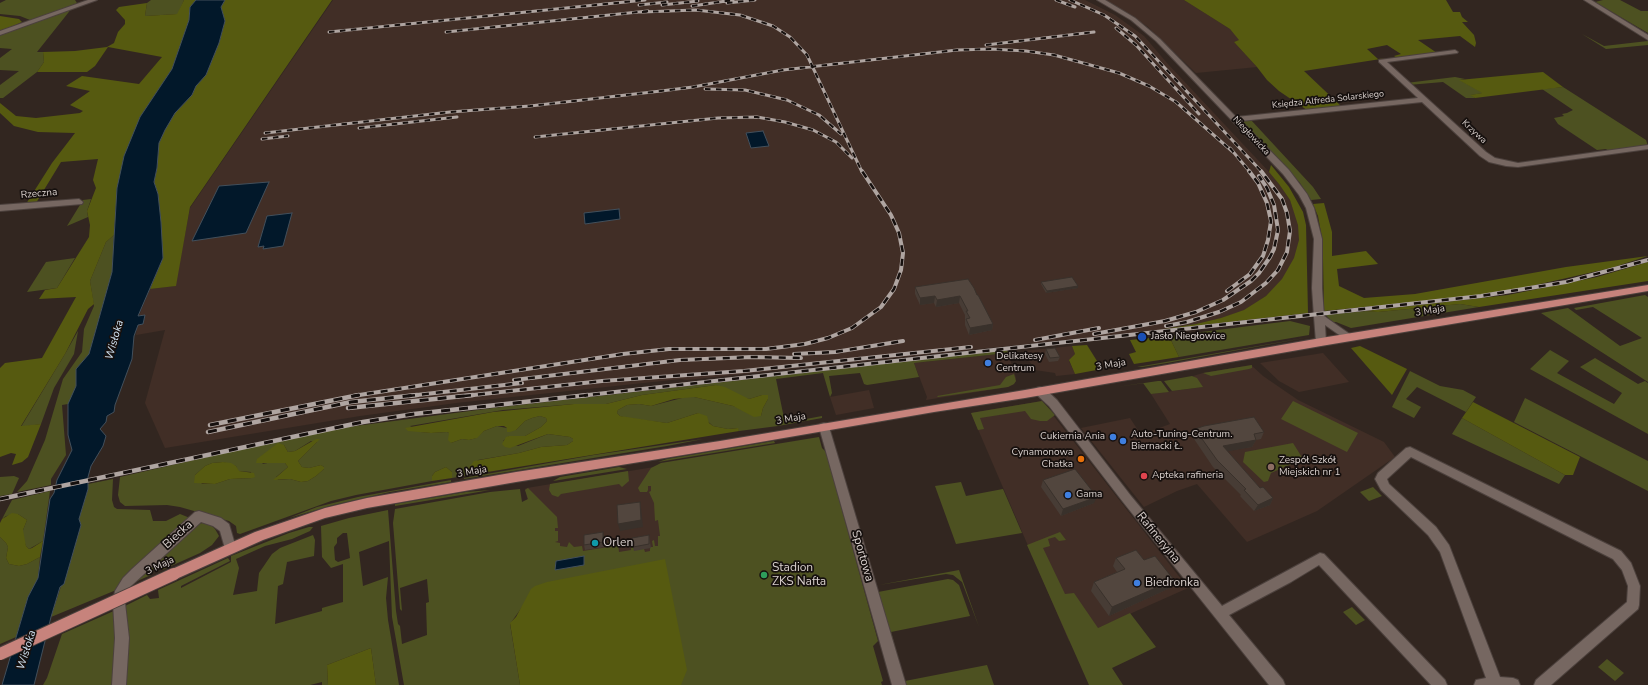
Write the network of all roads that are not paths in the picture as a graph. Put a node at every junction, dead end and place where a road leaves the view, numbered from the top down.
1 (94, 0) edge
2 (1100, 0) edge
3 (1587, 0) edge
4 (0, 33) edge
5 (1648, 38) edge
6 (1455, 52) dead end
7 (1424, 100) junction
8 (1235, 120) junction
9 (1648, 147) edge
10 (79, 202) dead end
11 (0, 208) edge
12 (1648, 288) edge
13 (1319, 317) junction
14 (1349, 337) junction
15 (1321, 342) junction
16 (1040, 391) junction
17 (824, 427) junction
18 (230, 548) junction
19 (1219, 614) junction
20 (0, 654) edge
21 (1495, 683) junction
22 (119, 685) edge
23 (899, 685) edge
24 (1278, 685) edge
25 (1440, 685) edge
26 (1481, 685) edge
27 (1513, 685) edge
28 (1541, 685) edge

1 - 4 street
2 - 8 street, Niegłowicka
3 - 5 street
6 - 7 street, Krzywa
7 - 8 street, Księdza Alfreda Solarskiego
7 - 9 street, Krzywa
8 - 13 street, Niegłowicka
10 - 11 street, Rzeczna
12 - 14 main road, 3 Maja
13 - 14 street
13 - 15 street, Niegłowicka
14 - 15 main road, 3 Maja
15 - 16 main road, 3 Maja
16 - 17 main road, 3 Maja
16 - 19 street, Rafineryjna
17 - 18 main road, 3 Maja
17 - 23 street, Sportowa
18 - 20 main road, 3 Maja, bridge
18 - 22 street, Biecka
19 - 24 street, Rafineryjna
19 - 25 street
21 - 26 street
21 - 27 street
21 - 28 street

